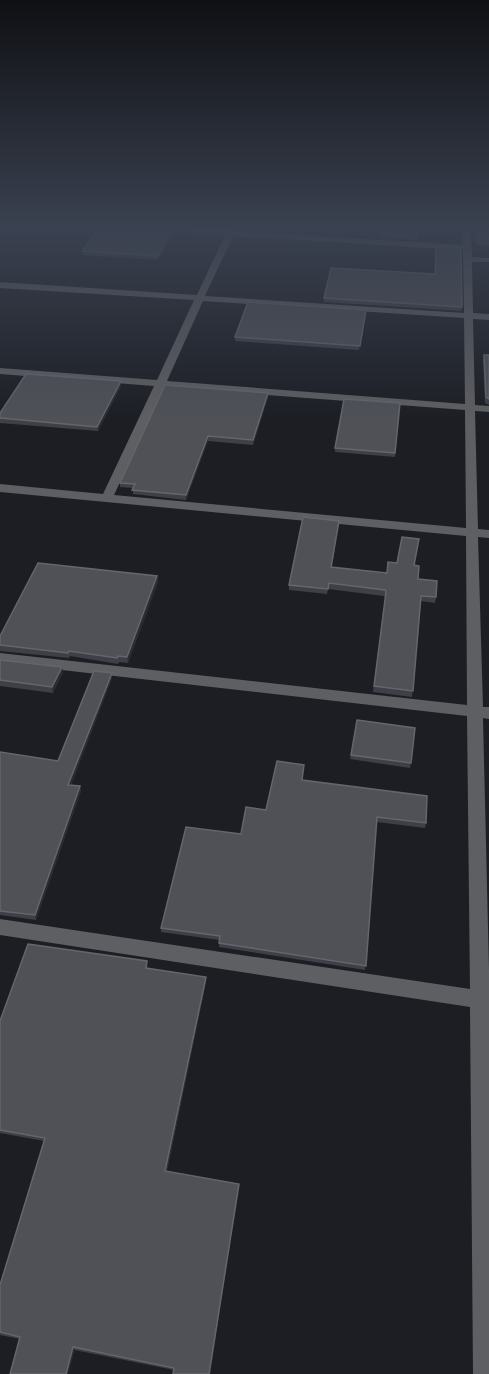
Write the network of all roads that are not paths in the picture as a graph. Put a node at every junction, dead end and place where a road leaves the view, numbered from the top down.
1 (125, 293) edge
2 (202, 293) edge
3 (468, 293) edge
4 (200, 298) junction
5 (468, 316) junction
6 (489, 317) edge
7 (0, 371) edge
8 (161, 384) junction
9 (470, 407) junction
10 (489, 409) edge
11 (0, 488) edge
12 (107, 498) junction
13 (480, 533) edge
14 (0, 658) edge
15 (482, 712) edge
16 (0, 927) edge
17 (485, 1001) edge
18 (486, 1374) edge

1 - 4 street
2 - 4 street
3 - 5 street
4 - 5 street
4 - 8 street
5 - 6 street
5 - 9 street
7 - 8 street
8 - 9 street
8 - 12 street
9 - 10 street
9 - 13 street
11 - 12 street
12 - 13 street
13 - 15 street
14 - 15 street
15 - 17 street
16 - 17 street
17 - 18 street

